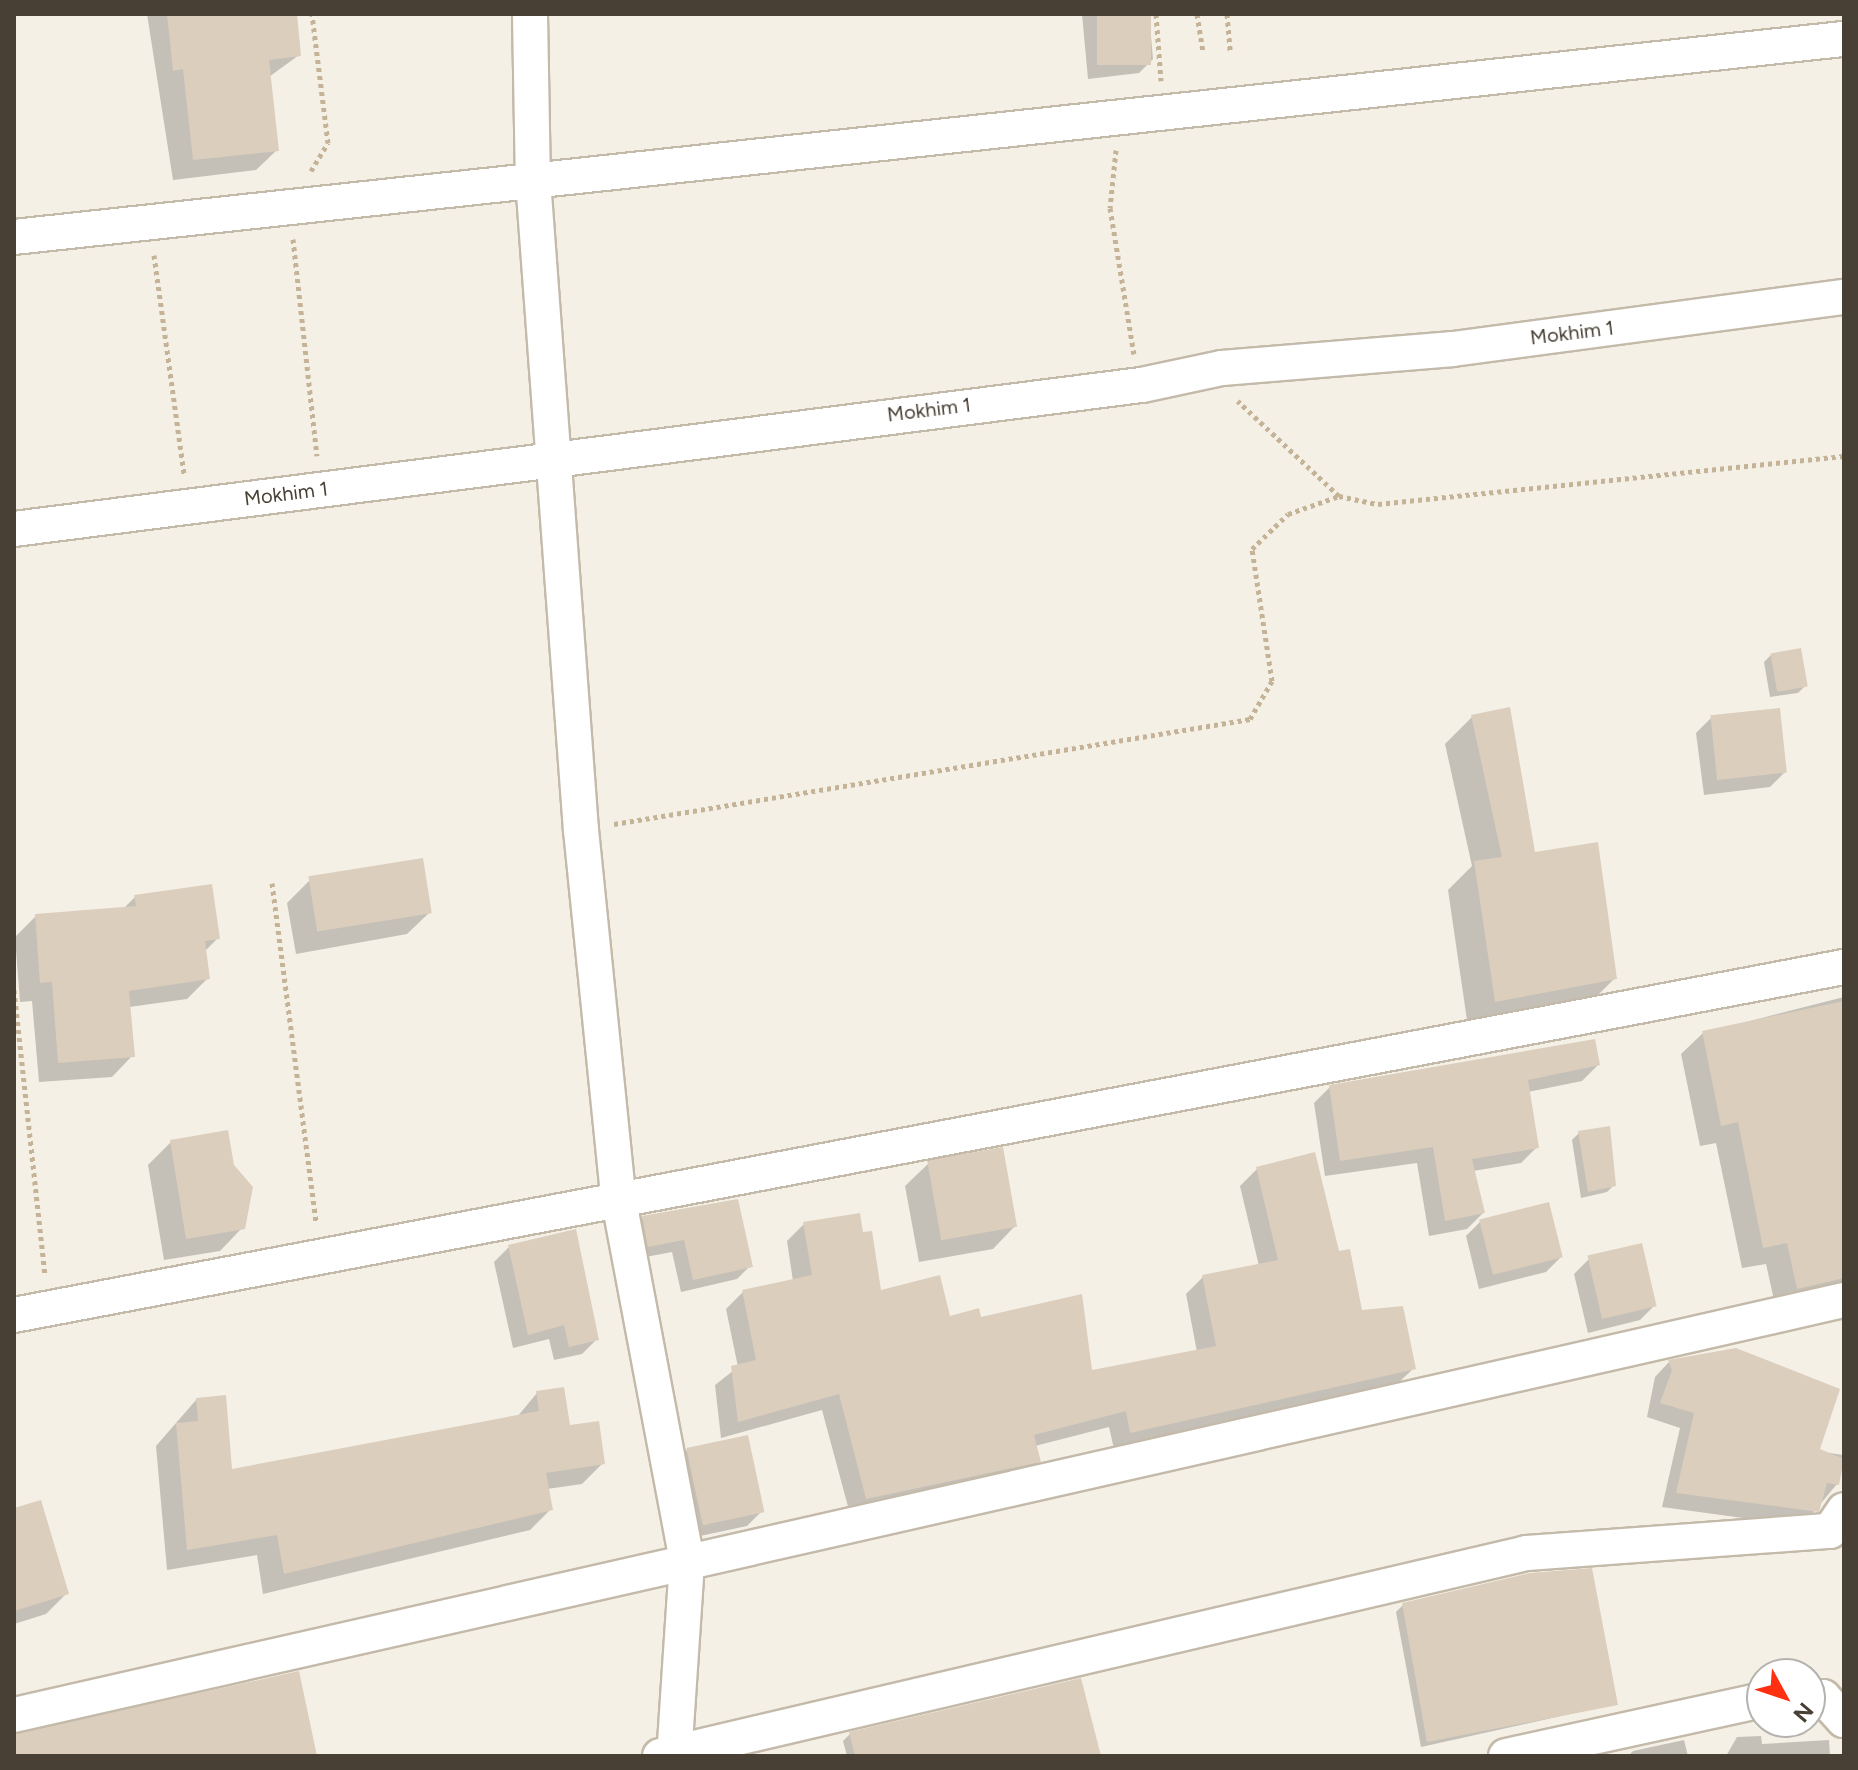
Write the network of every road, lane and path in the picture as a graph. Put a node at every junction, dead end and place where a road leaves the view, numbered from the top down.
1 (312, 14) edge
2 (530, 14) edge
3 (1156, 14) edge
4 (1197, 14) edge
5 (1227, 14) edge
6 (1844, 39) edge
7 (1230, 51) dead end
8 (1203, 53) dead end
9 (1164, 114) junction
10 (1119, 117) junction
11 (533, 180) junction
12 (290, 207) junction
13 (149, 222) junction
14 (14, 237) edge
15 (1844, 297) edge
16 (1222, 368) junction
17 (1142, 385) junction
18 (1844, 456) edge
19 (553, 459) junction
20 (320, 490) junction
21 (1339, 496) junction
22 (188, 507) junction
23 (14, 529) edge
24 (581, 830) junction
25 (272, 883) dead end
26 (1844, 967) edge
27 (14, 990) edge
28 (619, 1201) junction
29 (321, 1259) junction
30 (1844, 1300) edge
31 (49, 1309) junction
32 (14, 1315) edge
33 (1844, 1510) edge
34 (687, 1562) junction
35 (1826, 1700) edge
36 (1746, 1704) edge
37 (14, 1715) edge
38 (1844, 1720) edge
39 (669, 1755) edge
40 (1506, 1756) edge

1 - 12 path
2 - 11 street
3 - 9 path
4 - 8 path
5 - 7 path
6 - 9 street
9 - 10 street
10 - 11 street
10 - 17 path
11 - 12 street
11 - 19 street
12 - 13 street
12 - 20 path
13 - 14 street
13 - 22 path
15 - 16 street, Mokhim 1
16 - 17 street, Mokhim 1
16 - 21 path
17 - 19 street, Mokhim 1
18 - 21 path
19 - 20 street, Mokhim 1
19 - 24 street
20 - 22 street, Mokhim 1
21 - 24 path
22 - 23 street, Mokhim 1
24 - 28 street
25 - 29 path
26 - 28 street
27 - 31 path
28 - 29 street
28 - 34 street
29 - 31 street
30 - 34 street
31 - 32 street
33 - 39 street
34 - 37 street
34 - 39 street
35 - 38 street
36 - 40 street

